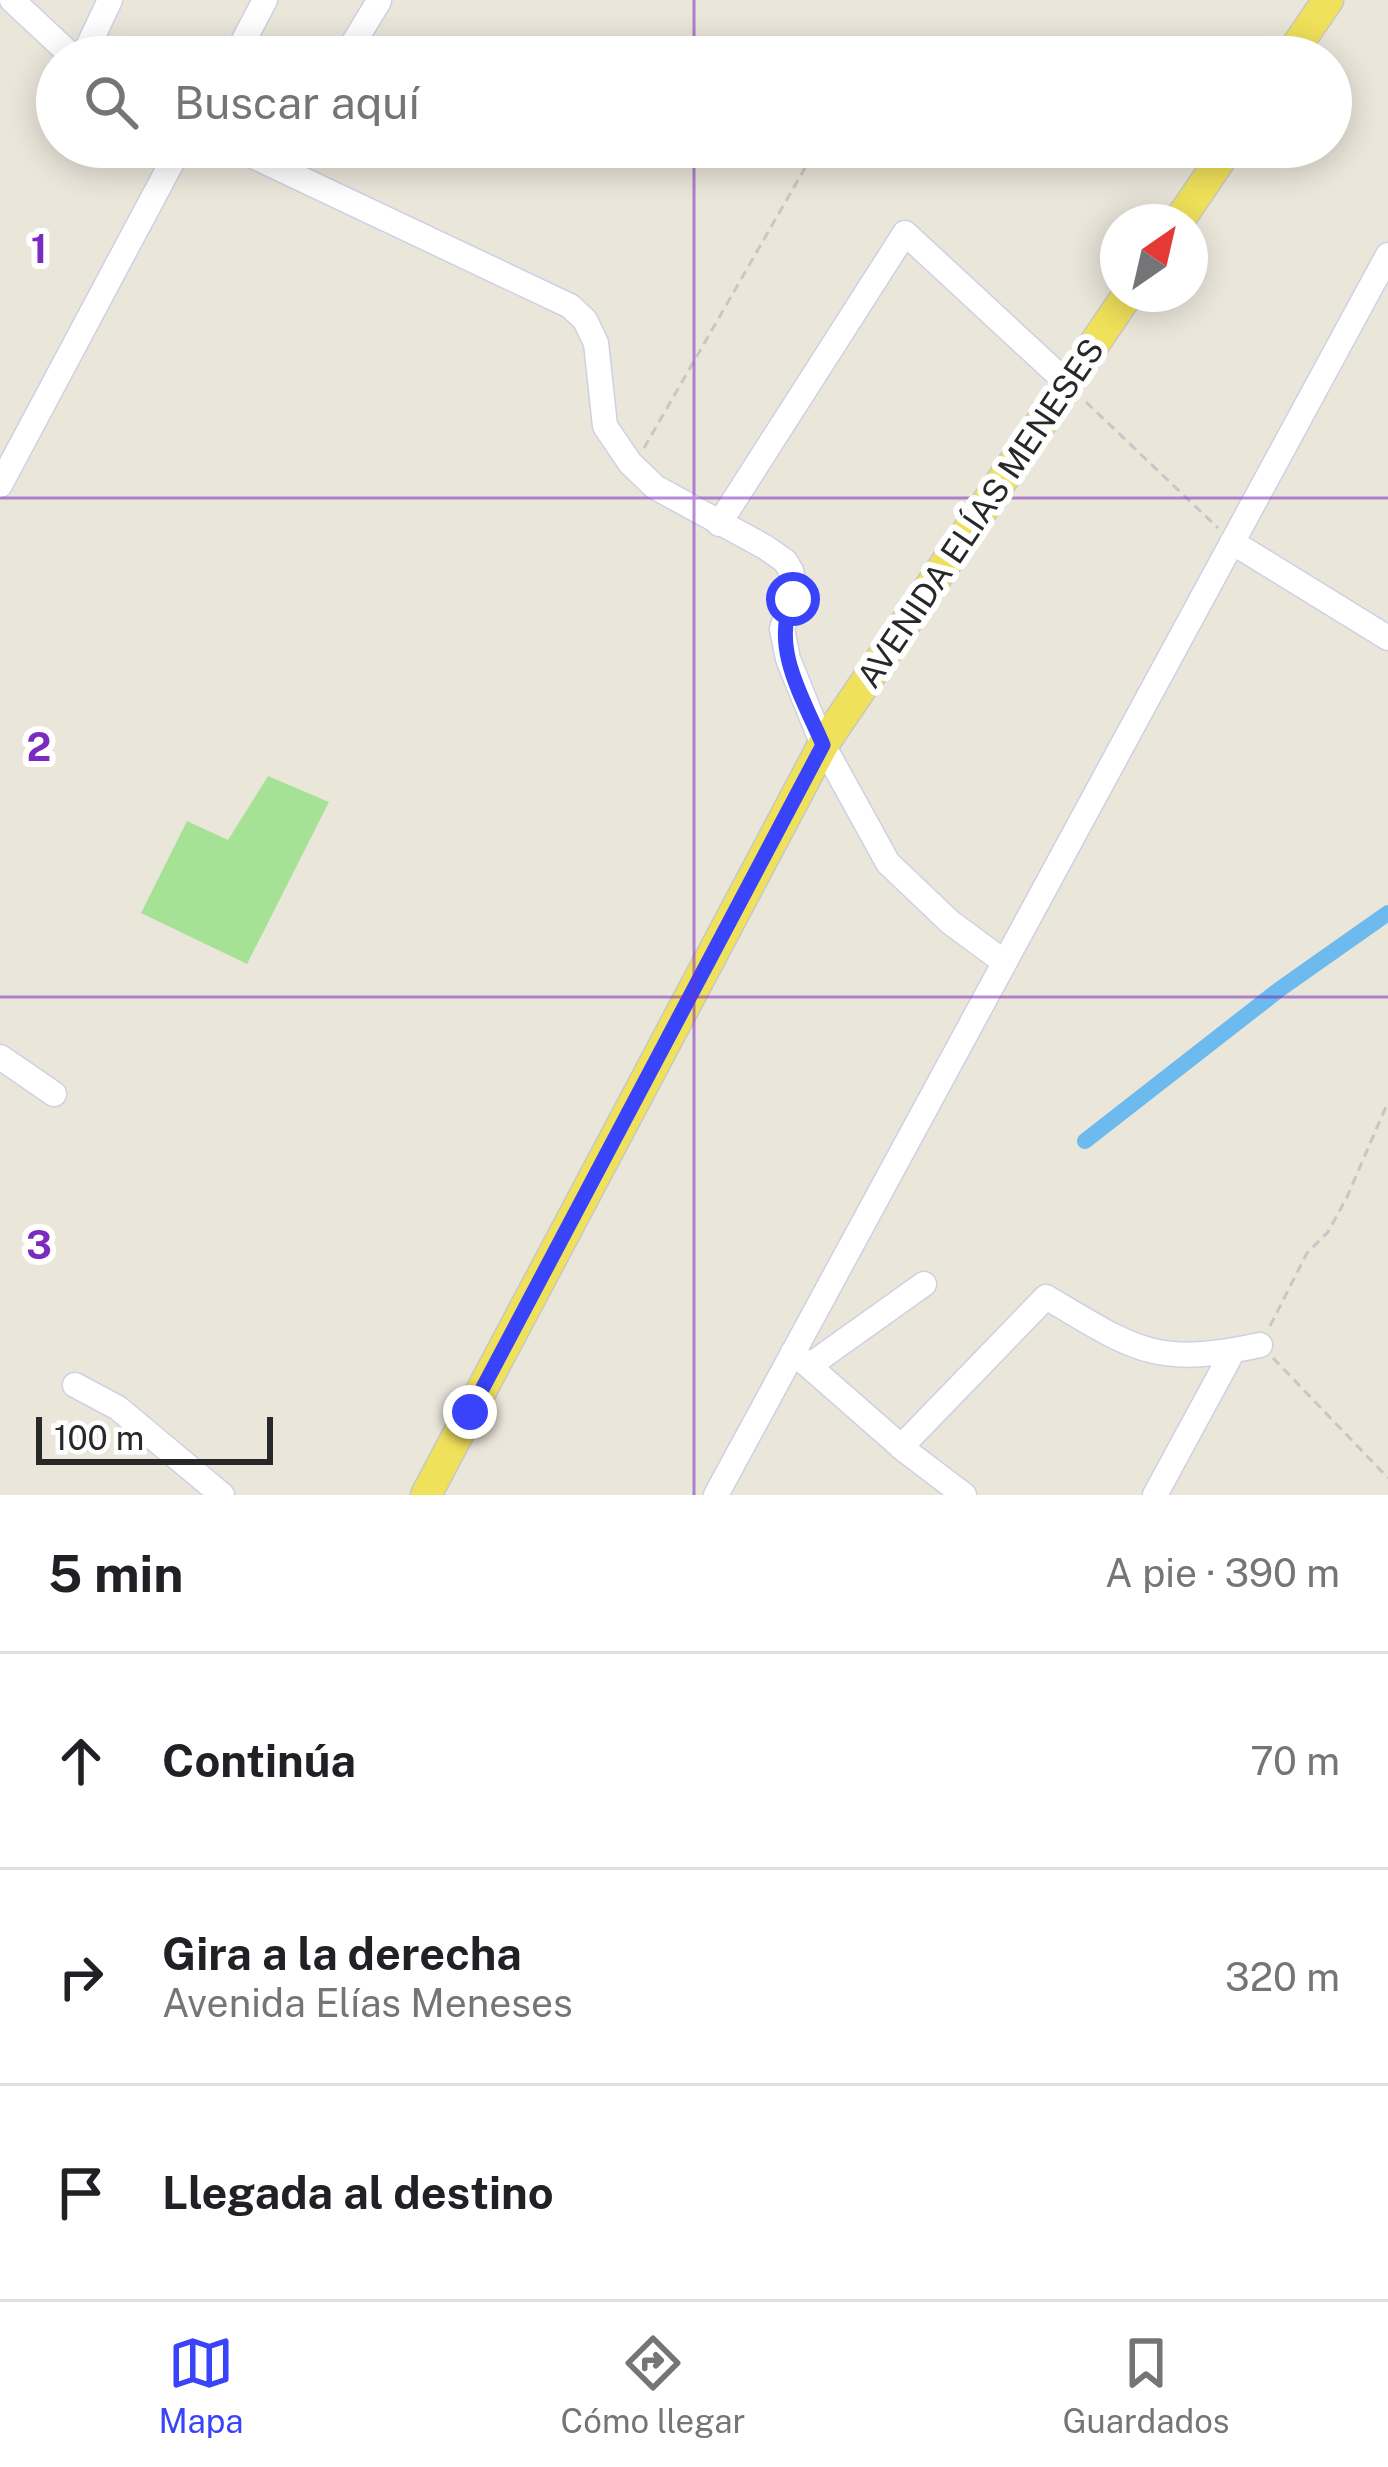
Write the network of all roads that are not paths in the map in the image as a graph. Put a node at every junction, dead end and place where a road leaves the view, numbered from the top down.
1 (12, 0) edge
2 (110, 0) edge
3 (265, 0) edge
4 (1328, 0) edge
5 (379, 1) edge
6 (51, 36) edge
7 (93, 36) edge
8 (247, 36) edge
9 (358, 36) edge
10 (1303, 36) edge
11 (169, 168) edge
12 (304, 168) edge
13 (1214, 168) edge
14 (1190, 204) edge
15 (1388, 255) edge
16 (1115, 312) edge
17 (1066, 382) junction
18 (0, 485) edge
19 (719, 524) junction
20 (1232, 542) junction
21 (1388, 638) edge
22 (823, 745) junction
23 (1004, 962) junction
24 (0, 1057) edge
25 (54, 1094) dead end
26 (924, 1284) dead end
27 (1260, 1345) road end
28 (1233, 1351) junction
29 (801, 1359) junction
30 (75, 1385) dead end
31 (901, 1447) junction
32 (222, 1495) edge
33 (426, 1495) edge
34 (716, 1495) edge
35 (964, 1495) edge
36 (1156, 1495) edge

1 - 6 street
2 - 7 street
3 - 8 street
4 - 10 main road
5 - 9 street
11 - 18 street
12 - 19 street
13 - 14 main road
15 - 20 street
16 - 17 main road, AVENIDA ELÍAS MENESES
17 - 19 street
17 - 22 main road, AVENIDA ELÍAS MENESES
19 - 22 street
20 - 21 street
20 - 23 street
22 - 23 street
22 - 33 main road, AVENIDA ELÍAS MENESES
23 - 29 street
24 - 25 street
26 - 29 street
27 - 28 street
28 - 31 street
28 - 36 street
29 - 31 street
29 - 34 street
30 - 32 street
31 - 35 street

